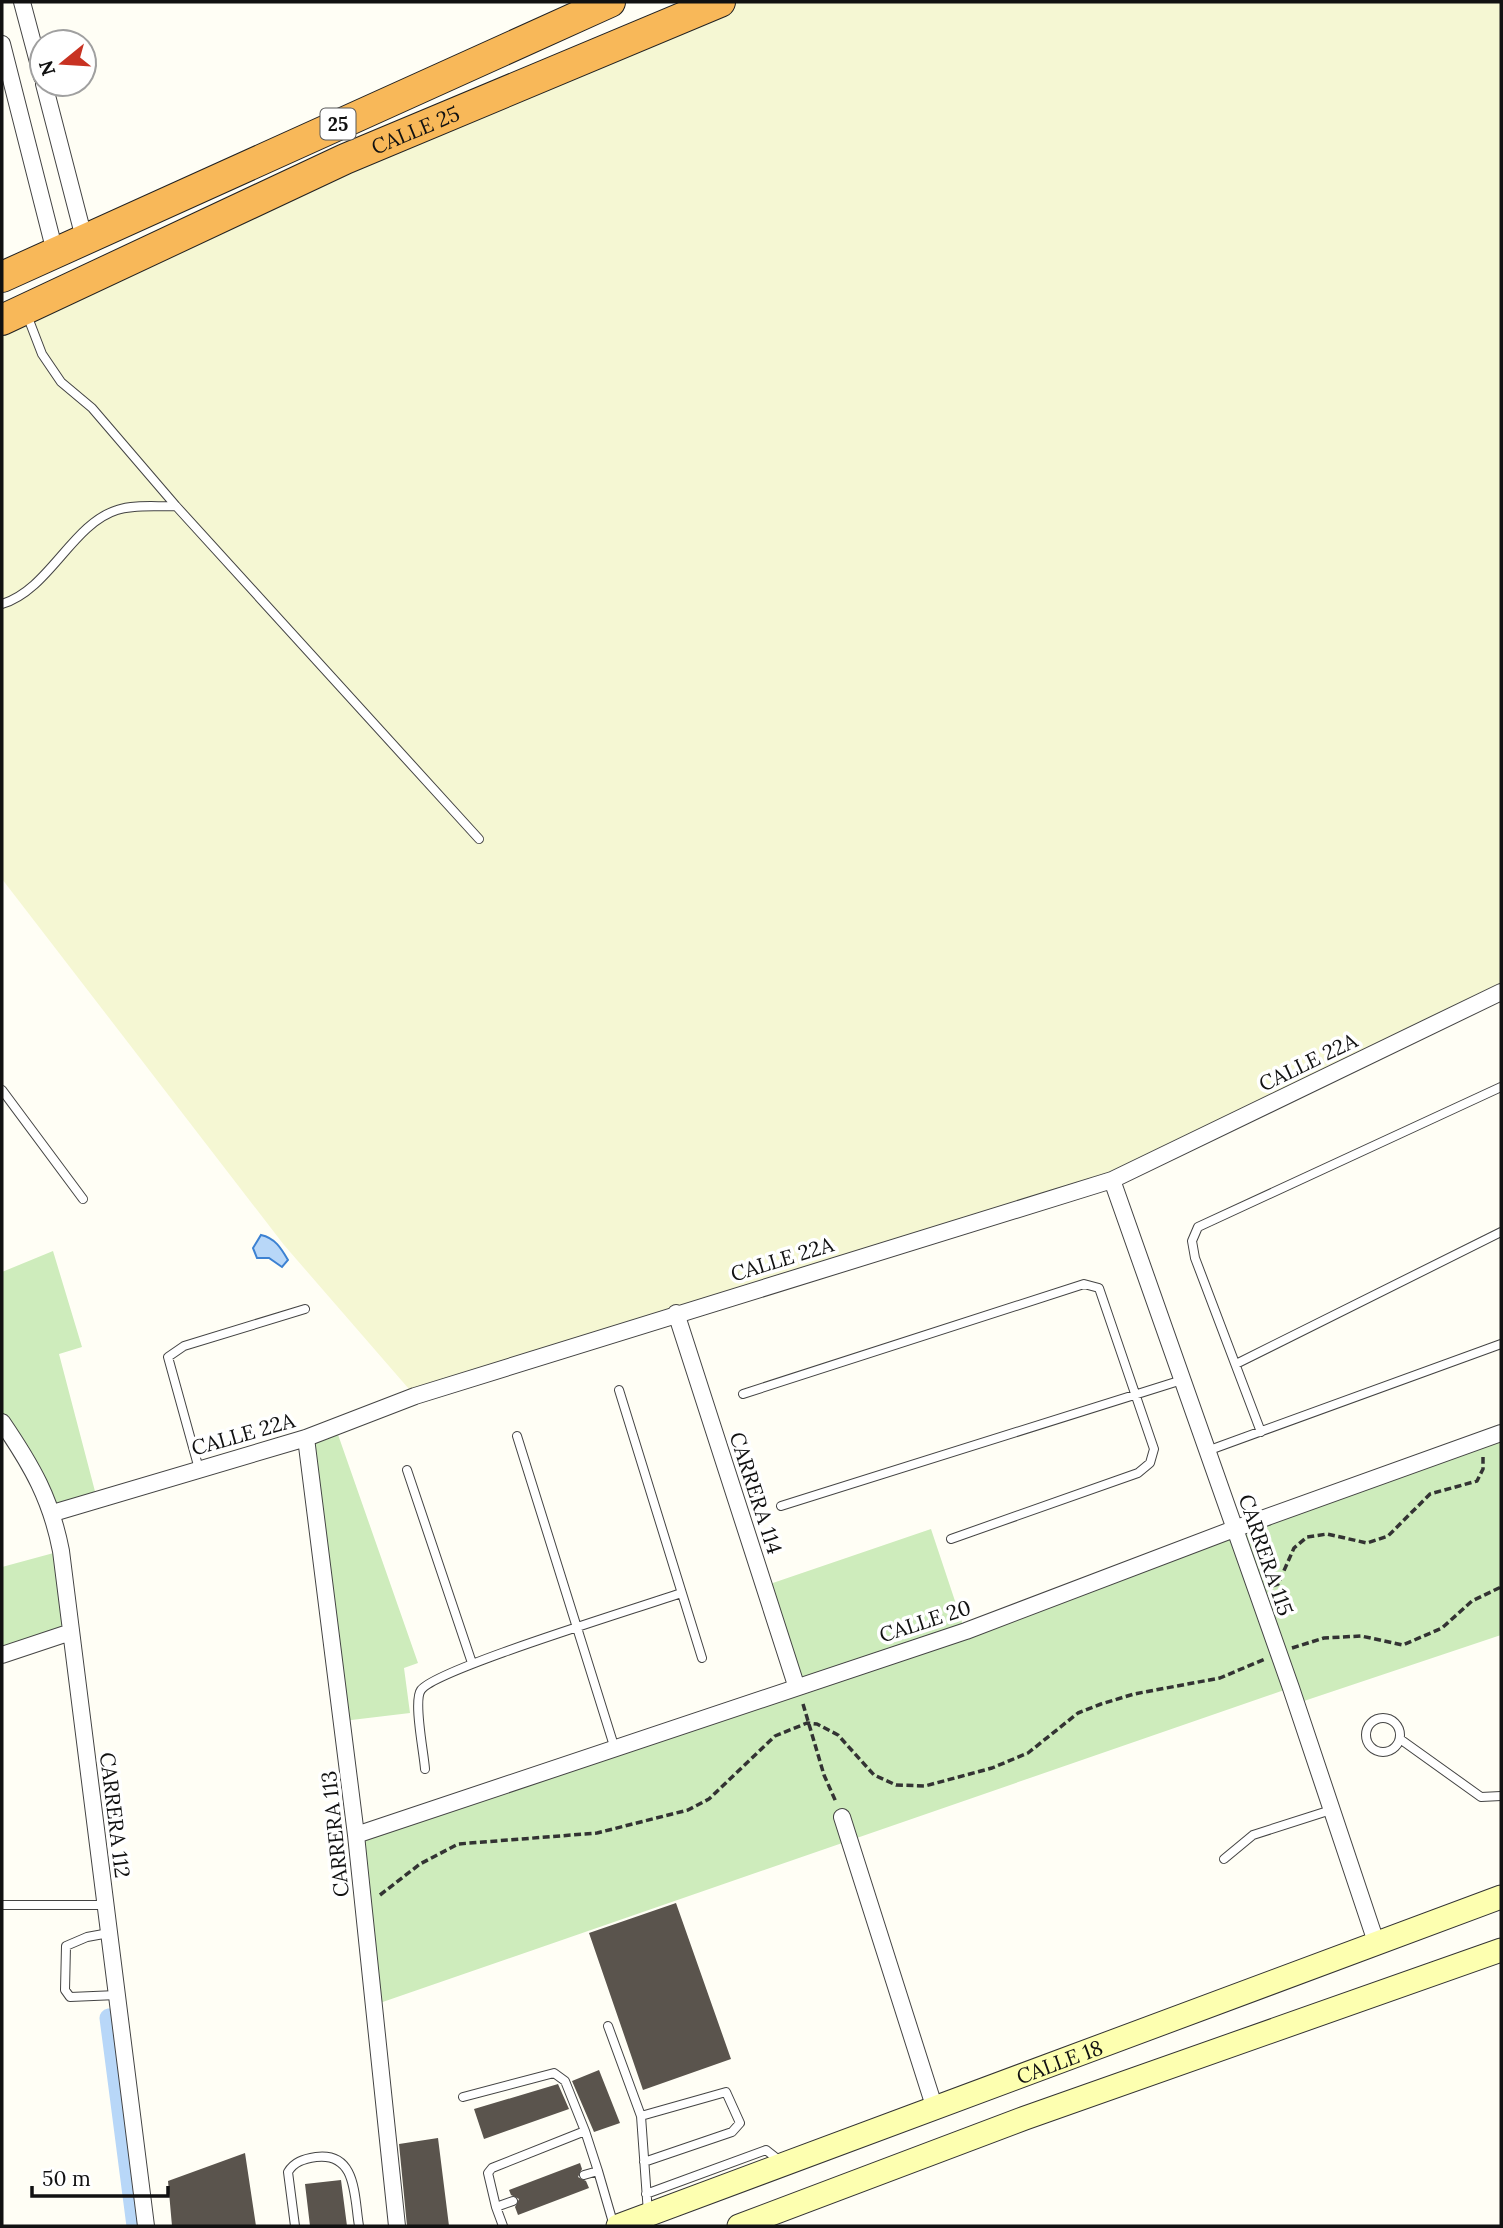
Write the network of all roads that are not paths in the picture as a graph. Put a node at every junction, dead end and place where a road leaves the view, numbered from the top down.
1 (22, 2) edge
2 (720, 2) edge
3 (597, 4) edge
4 (29, 28) edge
5 (2, 44) edge
6 (8, 95) edge
7 (48, 98) edge
8 (84, 238) junction
9 (55, 252) junction
10 (2, 277) edge
11 (14, 315) edge
12 (176, 506) junction
13 (2, 604) edge
14 (479, 839) dead end
15 (1501, 992) edge
16 (1501, 1087) edge
17 (2, 1090) edge
18 (1112, 1180) junction
19 (83, 1199) dead end
20 (1501, 1232) edge
21 (305, 1309) dead end
22 (676, 1313) junction
23 (1501, 1344) edge
24 (1236, 1364) junction
25 (1182, 1380) junction
26 (619, 1391) dead end
27 (743, 1394) dead end
28 (1136, 1395) junction
29 (5, 1432) edge
30 (1261, 1432) junction
31 (1501, 1433) edge
32 (517, 1436) dead end
33 (306, 1438) junction
34 (1207, 1451) junction
35 (199, 1469) junction
36 (407, 1470) dead end
37 (781, 1506) dead end
38 (53, 1513) junction
39 (1234, 1529) junction
40 (951, 1539) dead end
41 (681, 1593) junction
42 (577, 1629) junction
43 (71, 1632) junction
44 (2, 1655) edge
45 (702, 1658) dead end
46 (472, 1663) junction
47 (796, 1685) junction
48 (1400, 1739) junction
49 (615, 1749) junction
50 (425, 1769) dead end
51 (1501, 1796) edge
52 (1331, 1810) junction
53 (842, 1817) road end
54 (356, 1835) junction
55 (1224, 1859) dead end
56 (1501, 1897) edge
57 (3, 1905) edge
58 (106, 1905) junction
59 (109, 1933) junction
60 (1377, 1945) junction
61 (1501, 1950) edge
62 (117, 1995) junction
63 (608, 2026) dead end
64 (463, 2096) dead end
65 (934, 2109) junction
66 (641, 2116) junction
67 (585, 2131) junction
68 (644, 2162) junction
69 (598, 2171) junction
70 (584, 2175) dead end
71 (513, 2201) dead end
72 (647, 2205) junction
73 (496, 2207) junction
74 (146, 2226) edge
75 (295, 2226) edge
76 (359, 2226) edge
77 (397, 2226) edge
78 (503, 2226) edge
79 (616, 2226) edge
80 (739, 2226) edge

1 - 4 street
2 - 11 highway, CALLE 25 / 25
3 - 8 highway, CALLE 25 / 25
5 - 6 street
6 - 9 street
7 - 8 street
8 - 9 highway, CALLE 25 / 25
9 - 10 highway, CALLE 25 / 25
11 - 12 lane
12 - 13 lane
12 - 14 lane
15 - 18 street, CALLE 22A
16 - 24 lane
17 - 19 lane
18 - 22 street, CALLE 22A
18 - 25 street, CARRERA 115
20 - 24 lane
21 - 35 lane
22 - 33 street, CALLE 22A
22 - 47 street, CARRERA 114
23 - 30 lane
24 - 30 lane
25 - 28 lane
25 - 34 street, CARRERA 115
26 - 41 lane
27 - 28 lane
28 - 37 lane
28 - 40 lane
29 - 38 street, CARRERA 112
30 - 34 lane
31 - 39 street, CALLE 20
32 - 42 lane
33 - 35 street, CALLE 22A
33 - 54 street, CARRERA 113
34 - 39 street, CARRERA 115
35 - 38 street, CALLE 22A
36 - 46 lane
38 - 43 street, CARRERA 112
39 - 47 street, CALLE 20
39 - 52 street, CARRERA 115
41 - 42 lane
41 - 45 lane
42 - 46 lane
42 - 49 lane
43 - 44 street
43 - 58 street, CARRERA 112
46 - 50 lane
47 - 49 street, CALLE 20
48 - 48 lane
48 - 51 lane
49 - 54 street, CALLE 20
52 - 55 lane
52 - 60 street, CARRERA 115
53 - 65 street
54 - 77 street, CARRERA 113
56 - 60 main road, CALLE 18
57 - 58 lane
58 - 59 street, CARRERA 112
59 - 62 street, CARRERA 112
59 - 62 lane
60 - 65 main road, CALLE 18
61 - 80 main road, CALLE 18
62 - 74 street, CARRERA 112
63 - 66 lane
64 - 67 lane
65 - 72 main road, CALLE 18
66 - 68 lane
66 - 68 lane
67 - 69 lane
67 - 73 lane
68 - 72 lane
69 - 70 lane
69 - 79 lane
71 - 73 lane
72 - 79 main road, CALLE 18
73 - 78 lane
75 - 76 lane

